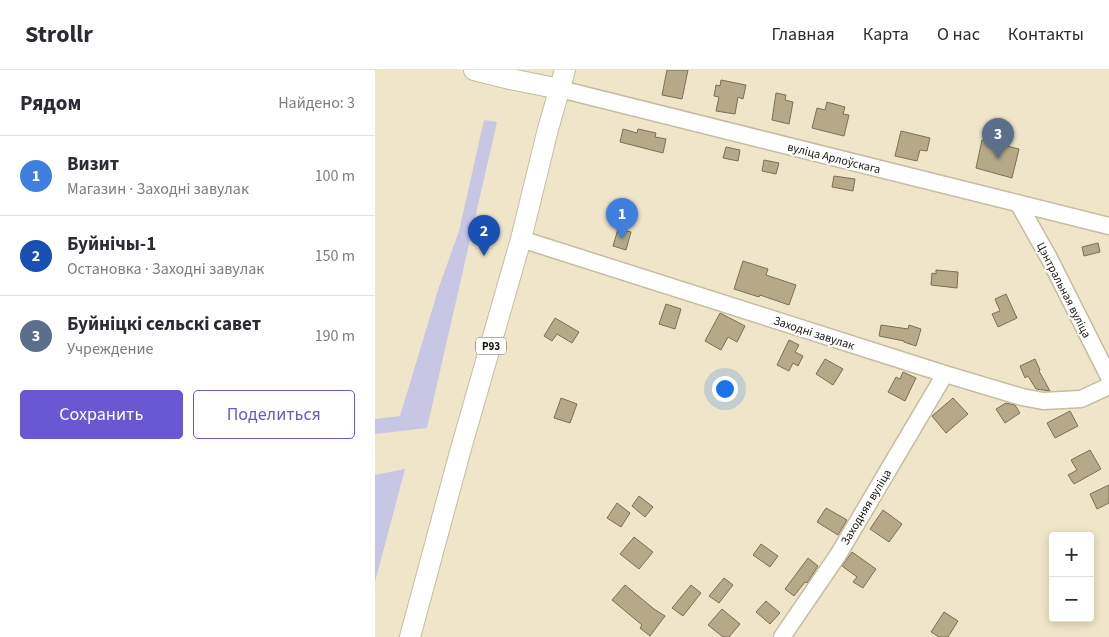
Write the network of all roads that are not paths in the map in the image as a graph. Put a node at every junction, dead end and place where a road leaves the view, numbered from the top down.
1 (474, 70) edge
2 (565, 70) edge
3 (560, 90) junction
4 (1018, 204) junction
5 (1109, 226) edge
6 (521, 239) junction
7 (945, 374) junction
8 (1109, 377) edge
9 (1109, 386) edge
10 (410, 637) edge
11 (782, 637) edge

1 - 3 main road
2 - 3 main road, Р93
3 - 4 street, вуліца Арлоўскага
3 - 6 main road, Р93
4 - 5 street, вуліца Арлоўскага
4 - 8 street, Цэнтральная вуліца
6 - 7 street, Заходні завулак
6 - 10 main road, Р93
7 - 9 street, Заходні завулак
7 - 11 street, Заходняя вуліца

